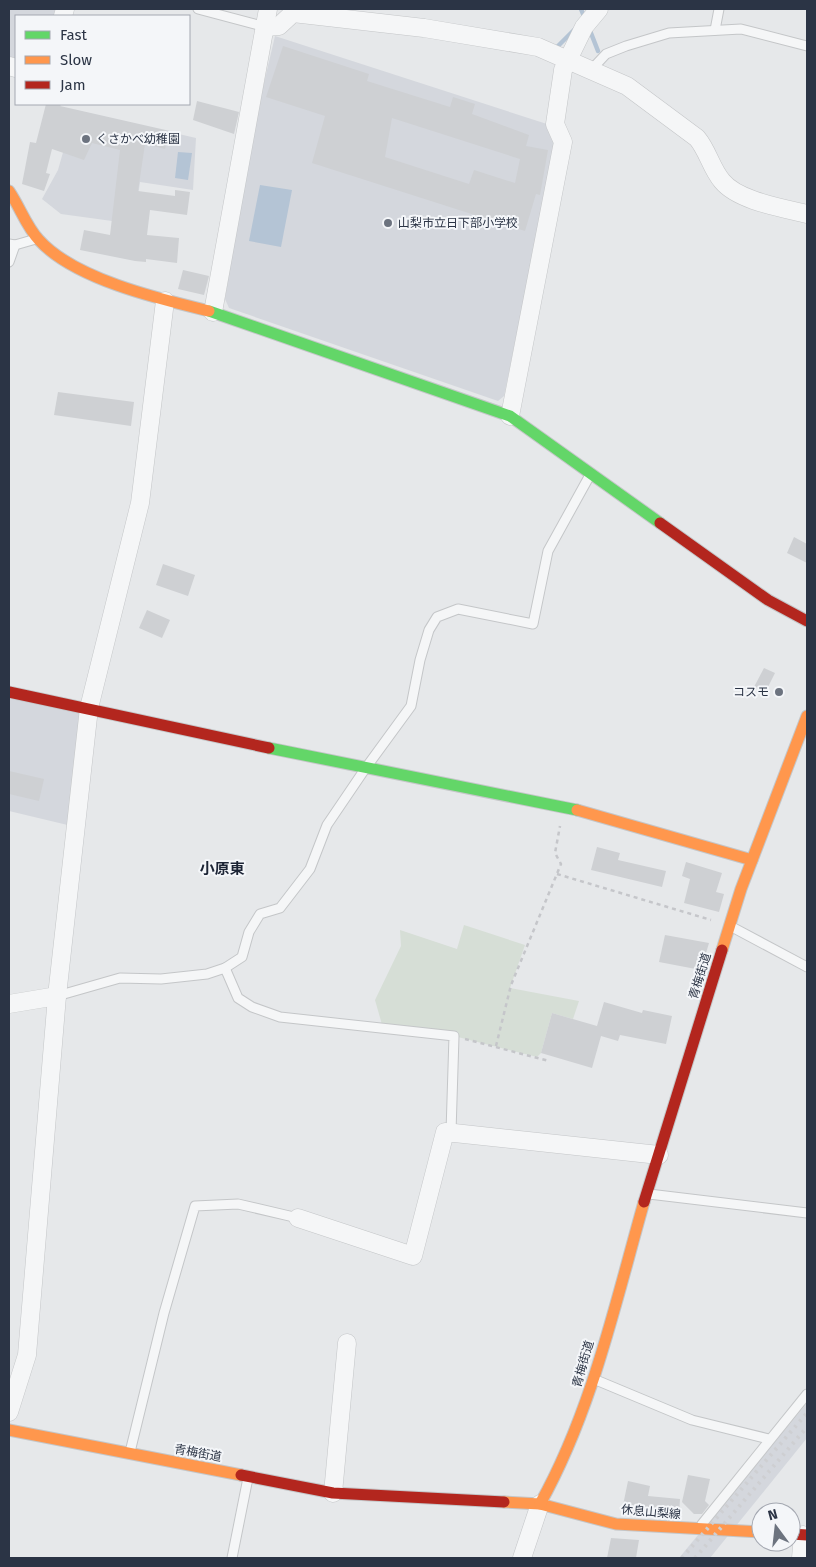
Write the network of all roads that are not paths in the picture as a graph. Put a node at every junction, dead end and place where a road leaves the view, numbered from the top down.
1 (198, 9) edge
2 (268, 9) edge
3 (719, 9) edge
4 (592, 18) edge
5 (266, 27) junction
6 (715, 30) junction
7 (807, 46) edge
8 (561, 56) junction
9 (591, 70) junction
10 (9, 191) edge
11 (807, 214) edge
12 (39, 238) junction
13 (12, 244) edge
14 (9, 262) edge
15 (165, 301) junction
16 (213, 312) junction
17 (510, 416) junction
18 (590, 473) junction
19 (807, 621) edge
20 (9, 692) edge
21 (89, 708) junction
22 (807, 716) edge
23 (365, 769) junction
24 (752, 860) junction
25 (730, 925) junction
26 (807, 966) edge
27 (225, 968) junction
28 (57, 996) junction
29 (9, 1004) edge
30 (451, 1132) junction
31 (658, 1155) junction
32 (646, 1194) junction
33 (807, 1213) edge
34 (298, 1218) joint
35 (347, 1343) dead end
36 (593, 1378) junction
37 (807, 1394) edge
38 (9, 1412) edge
39 (9, 1430) edge
40 (770, 1439) junction
41 (130, 1455) junction
42 (249, 1476) junction
43 (333, 1493) junction
44 (540, 1504) junction
45 (698, 1528) junction
46 (751, 1531) edge
47 (232, 1558) edge
48 (522, 1558) edge

1 - 5 lane
2 - 5 street
3 - 6 lane
4 - 8 street
5 - 8 street
5 - 16 street
6 - 7 lane
6 - 9 lane
8 - 9 street
8 - 17 street
9 - 11 street
10 - 12 street
12 - 13 lane
12 - 15 street
13 - 14 lane
15 - 16 street
15 - 21 street
16 - 17 street
17 - 18 street
18 - 19 street
18 - 23 lane
20 - 21 street
21 - 23 street
21 - 28 street
22 - 24 street, 青梅街道
23 - 24 street
23 - 27 lane
24 - 25 street, 青梅街道
25 - 26 lane
25 - 31 street, 青梅街道
27 - 28 lane
27 - 30 lane
28 - 29 street
28 - 38 street
30 - 31 street
30 - 34 street
31 - 32 street, 青梅街道
32 - 33 lane
32 - 36 street, 青梅街道
34 - 41 lane
35 - 43 street
36 - 40 lane
36 - 44 street, 青梅街道
37 - 40 lane
39 - 41 street, 青梅街道
40 - 45 lane
41 - 42 street, 青梅街道
42 - 43 street, 青梅街道
42 - 47 lane
43 - 44 street, 青梅街道
44 - 45 street, 休息山梨線
44 - 48 street
45 - 46 street, 休息山梨線

